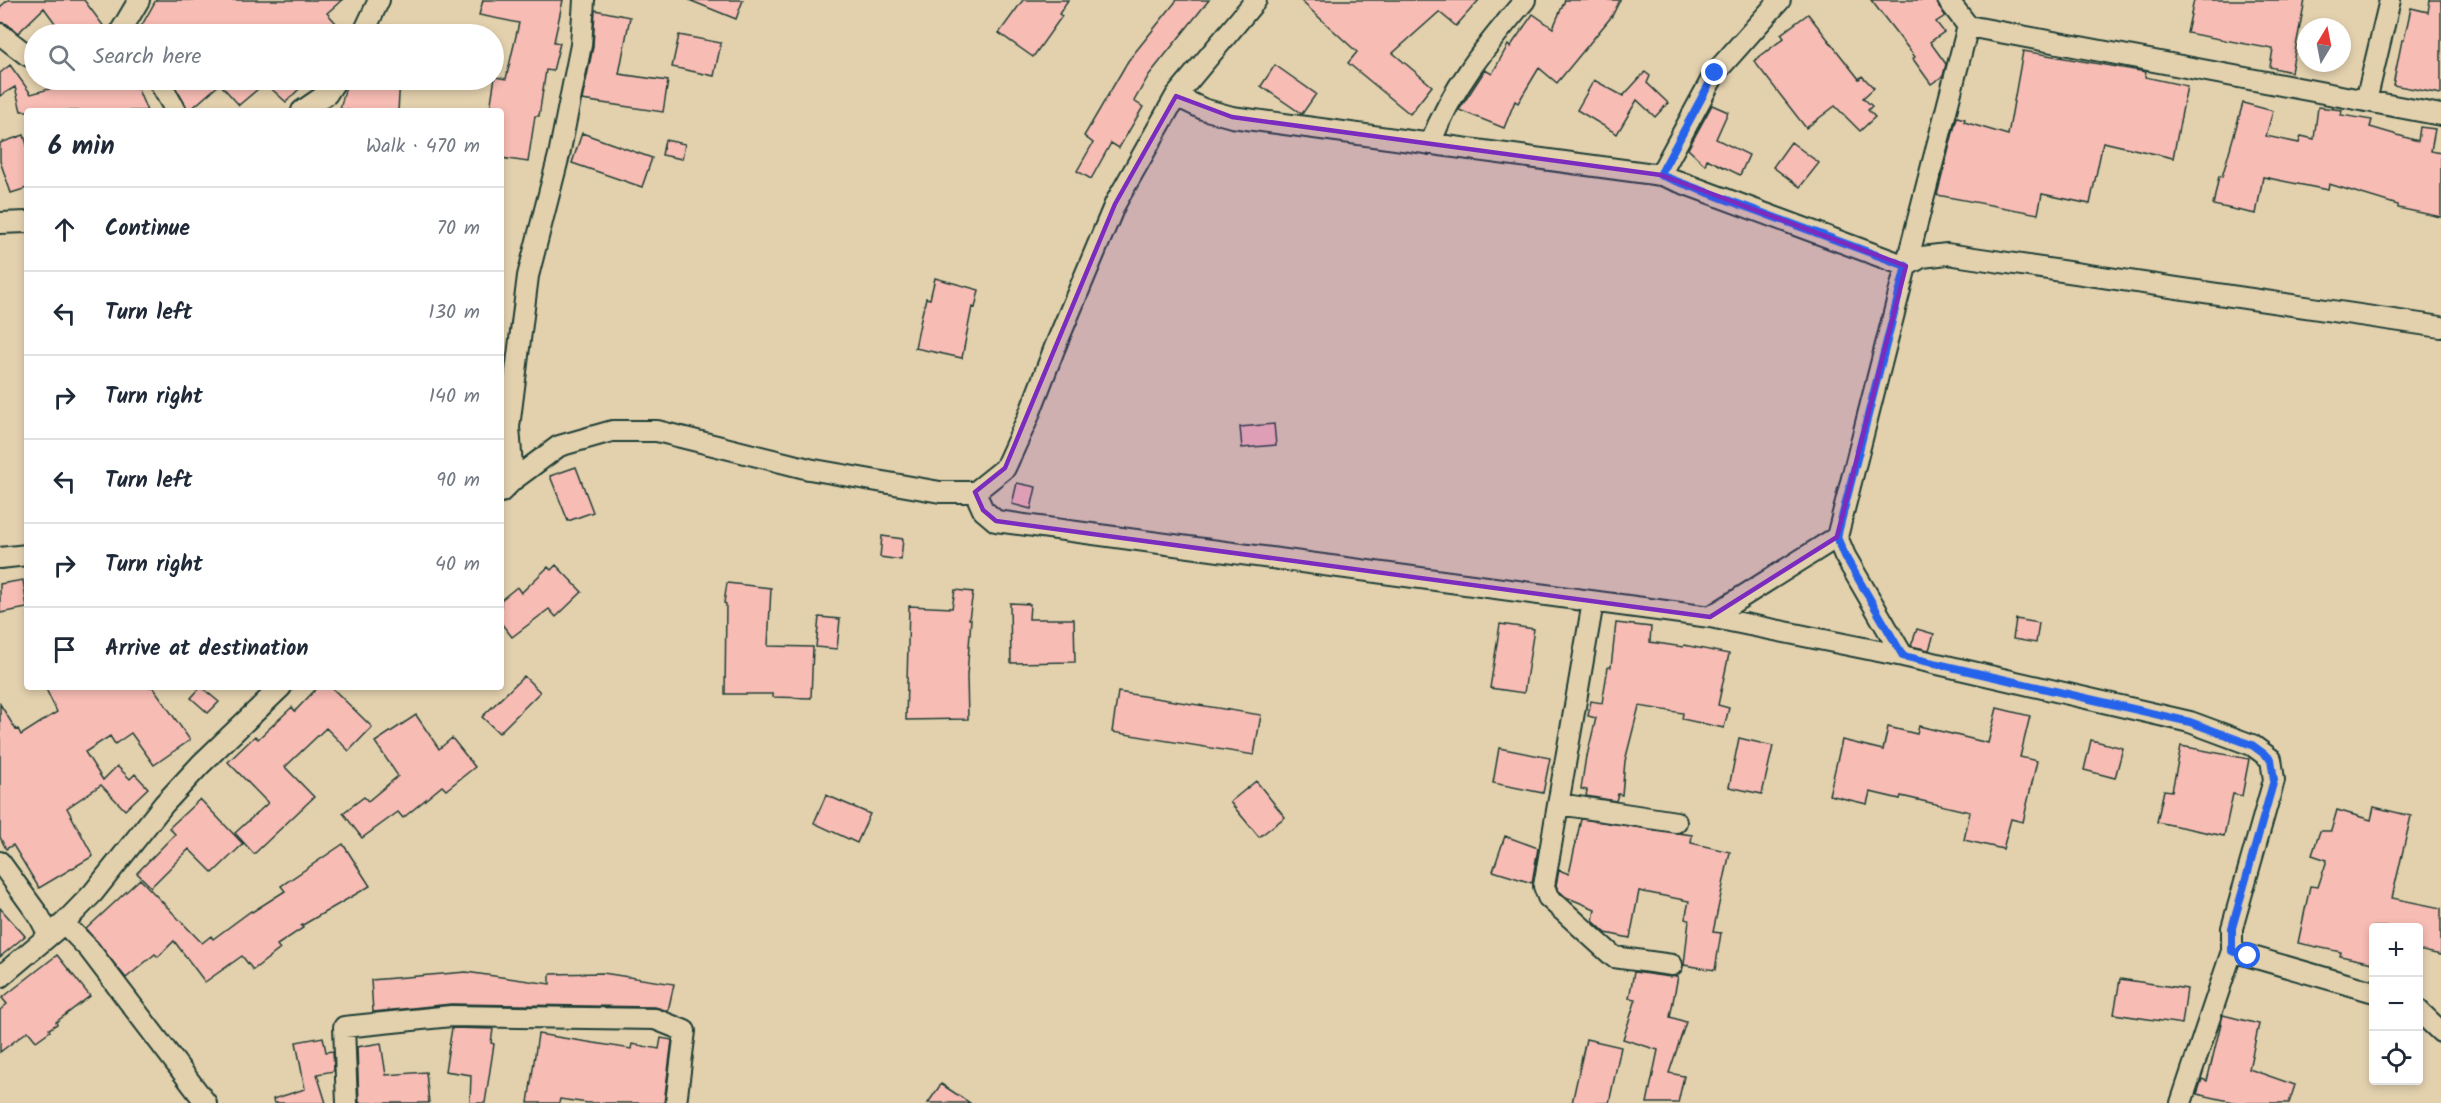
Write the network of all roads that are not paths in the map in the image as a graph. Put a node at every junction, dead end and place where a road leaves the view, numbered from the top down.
1 (139, 0) edge
2 (379, 0) edge
3 (584, 0) edge
4 (1256, 0) edge
5 (1525, 0) edge
6 (1780, 0) edge
7 (1948, 0) edge
8 (2390, 0) edge
9 (125, 24) edge
10 (368, 24) edge
11 (1968, 26) junction
12 (0, 34) edge
13 (24, 53) edge
14 (164, 90) edge
15 (330, 90) edge
16 (1176, 96) junction
17 (2366, 101) junction
18 (174, 108) edge
19 (306, 108) edge
20 (2441, 115) edge
21 (1430, 144) junction
22 (1660, 175) junction
23 (24, 222) edge
24 (0, 223) edge
25 (1906, 266) junction
26 (2441, 327) edge
27 (507, 486) edge
28 (975, 492) junction
29 (1837, 537) junction
30 (24, 555) edge
31 (0, 558) edge
32 (1593, 602) junction
33 (1710, 617) junction
34 (1903, 656) junction
35 (278, 690) edge
36 (1559, 804) junction
37 (1676, 822) dead end
38 (0, 862) edge
39 (56, 929) junction
40 (2232, 951) junction
41 (1672, 965) dead end
42 (0, 977) edge
43 (2369, 991) edge
44 (2423, 1015) edge
45 (2441, 1032) edge
46 (206, 1103) edge
47 (346, 1103) edge
48 (676, 1103) edge
49 (2181, 1103) edge

1 - 9 street
2 - 10 street
3 - 27 street
4 - 16 street
5 - 21 street
6 - 22 street
7 - 11 street
8 - 17 street
11 - 17 street
11 - 25 street
12 - 13 street
14 - 18 street
15 - 19 street
16 - 21 street
16 - 28 street
17 - 20 street
21 - 22 street
22 - 25 street
23 - 24 street
25 - 26 street
25 - 29 street
27 - 28 street
28 - 32 street
29 - 33 street
29 - 34 street
30 - 31 street
32 - 33 street
32 - 36 street
33 - 34 street
34 - 40 street
35 - 39 street
36 - 37 street
36 - 41 street
38 - 39 street
39 - 42 street
39 - 46 street
40 - 43 street
40 - 49 street
44 - 45 street
47 - 48 street

